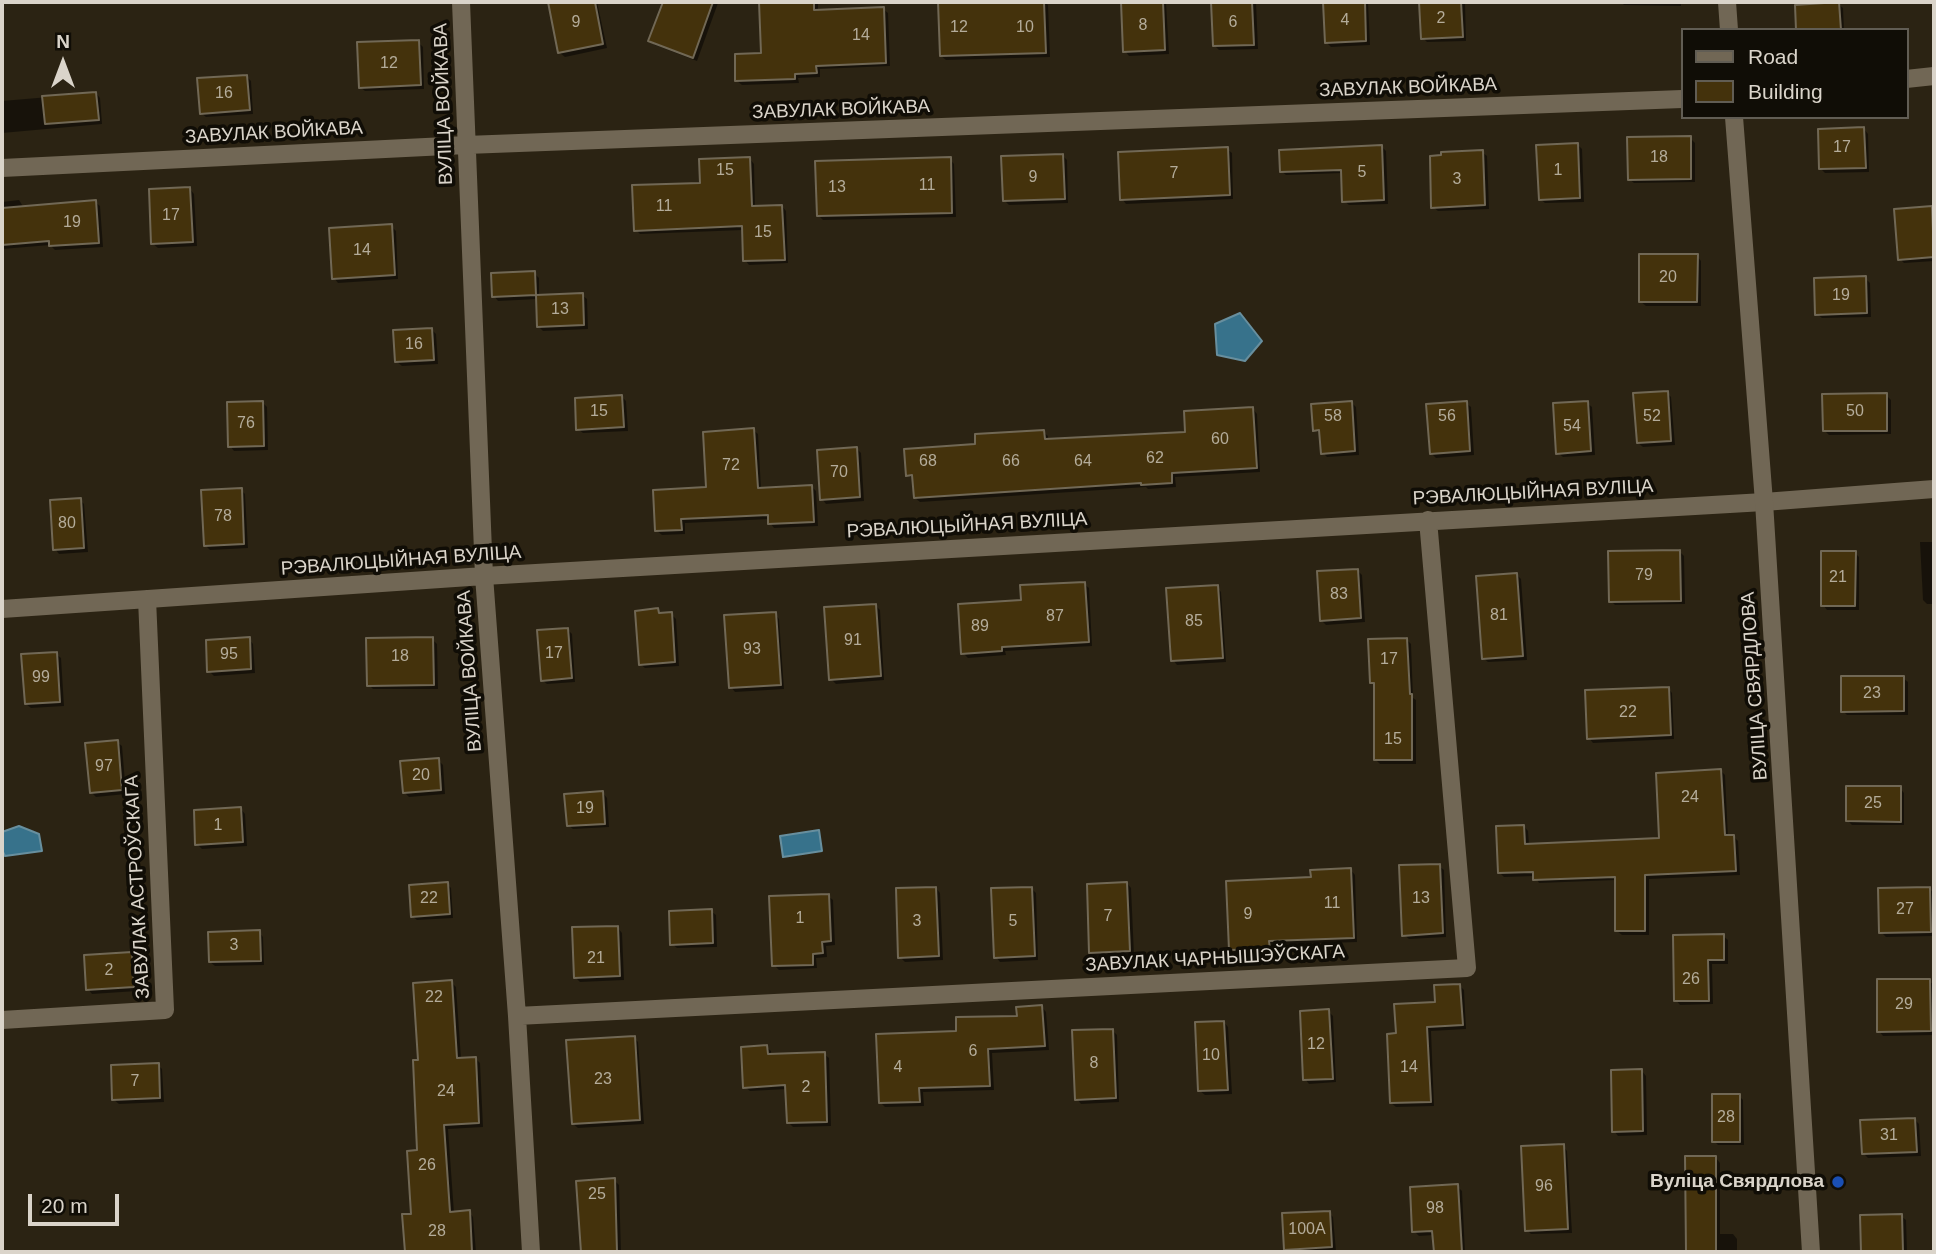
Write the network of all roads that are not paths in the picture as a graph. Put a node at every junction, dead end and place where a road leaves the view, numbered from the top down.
1 (461, 2) edge
2 (1727, 2) edge
3 (1729, 28) edge
4 (1934, 76) edge
5 (1908, 79) edge
6 (1680, 99) edge
7 (1734, 119) edge
8 (466, 145) junction
9 (2, 168) edge
10 (1934, 489) edge
11 (1764, 502) junction
12 (1428, 520) junction
13 (484, 576) junction
14 (147, 598) junction
15 (2, 609) edge
16 (517, 1016) junction
17 (2, 1020) edge
18 (530, 1252) edge
19 (1811, 1252) edge

1 - 8 street, ВУЛІЦА ВОЙКАВА
2 - 3 street
4 - 5 street
6 - 8 street, ЗАВУЛАК ВОЙКАВА
7 - 11 street, ВУЛІЦА СВЯРДЛОВА
8 - 9 street, ЗАВУЛАК ВОЙКАВА
8 - 13 street, ВУЛІЦА ВОЙКАВА
10 - 11 street, РЭВАЛЮЦЫЙНАЯ ВУЛІЦА
11 - 12 street, РЭВАЛЮЦЫЙНАЯ ВУЛІЦА
11 - 19 street, ВУЛІЦА СВЯРДЛОВА
12 - 13 street, РЭВАЛЮЦЫЙНАЯ ВУЛІЦА
12 - 16 street, ЗАВУЛАК ЧАРНЫШЭЎСКАГА
13 - 14 street, РЭВАЛЮЦЫЙНАЯ ВУЛІЦА
13 - 16 street, ВУЛІЦА ВОЙКАВА
14 - 15 street, РЭВАЛЮЦЫЙНАЯ ВУЛІЦА
14 - 17 street, ЗАВУЛАК АСТРОЎСКАГА
16 - 18 street, ВУЛІЦА ВОЙКАВА

